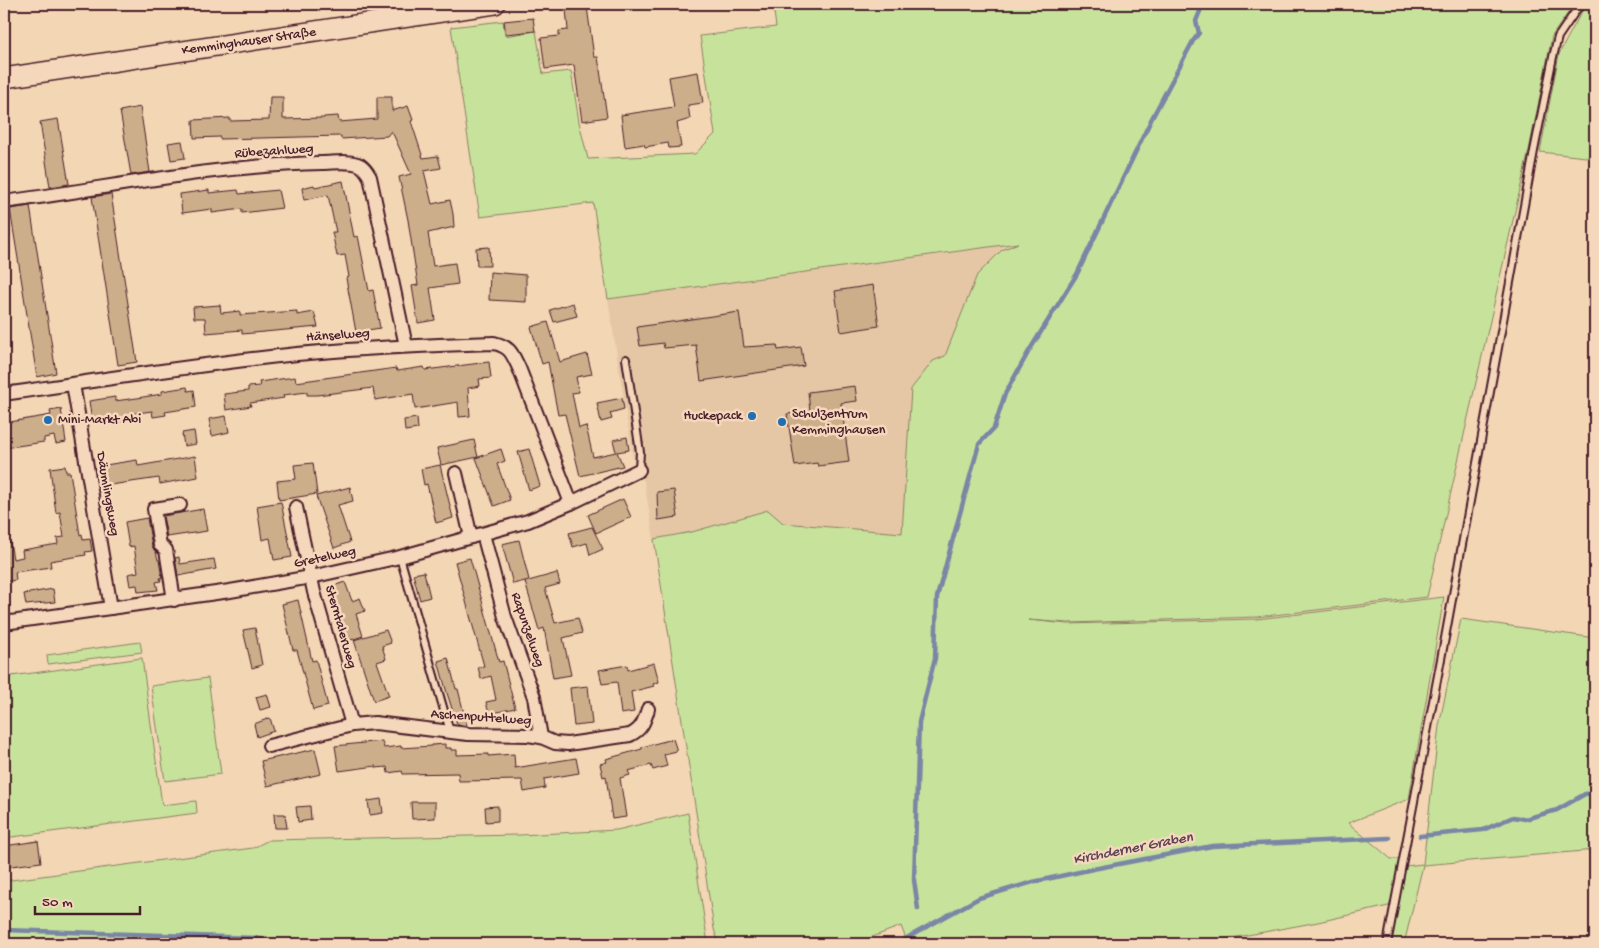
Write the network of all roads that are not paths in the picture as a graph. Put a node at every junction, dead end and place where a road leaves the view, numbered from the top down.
1 (495, 4) edge
2 (1582, 4) edge
3 (4, 78) edge
4 (4, 202) edge
5 (406, 346) junction
6 (626, 359) dead end
7 (72, 384) junction
8 (4, 394) edge
9 (639, 470) joint
10 (456, 473) dead end
11 (571, 503) junction
12 (180, 505) dead end
13 (296, 507) dead end
14 (477, 536) junction
15 (400, 558) junction
16 (311, 577) junction
17 (174, 600) junction
18 (111, 608) junction
19 (4, 623) edge
20 (648, 709) dead end
21 (352, 725) junction
22 (448, 733) junction
23 (540, 737) junction
24 (269, 746) dead end
25 (1387, 944) edge

1 - 3 main road, Kemminghauser Straße
2 - 25 lane
4 - 5 street, Rübezahlweg
5 - 7 street, Hänselweg
5 - 11 street, Hänselweg
6 - 9 lane
7 - 8 street, Hänselweg
7 - 18 street, Däumlingsweg
9 - 11 street, Gretelweg
10 - 14 street, Rapunzelweg
11 - 14 street, Gretelweg
12 - 17 street
13 - 16 street, Sterntalerweg
14 - 15 street, Gretelweg
14 - 23 street, Rapunzelweg
15 - 16 street, Gretelweg
15 - 22 lane
16 - 17 street, Gretelweg
16 - 21 street, Sterntalerweg
17 - 18 street, Gretelweg
18 - 19 street, Gretelweg
20 - 23 street, Aschenputtelweg
21 - 22 street, Aschenputtelweg
21 - 24 street, Aschenputtelweg
22 - 23 street, Aschenputtelweg

